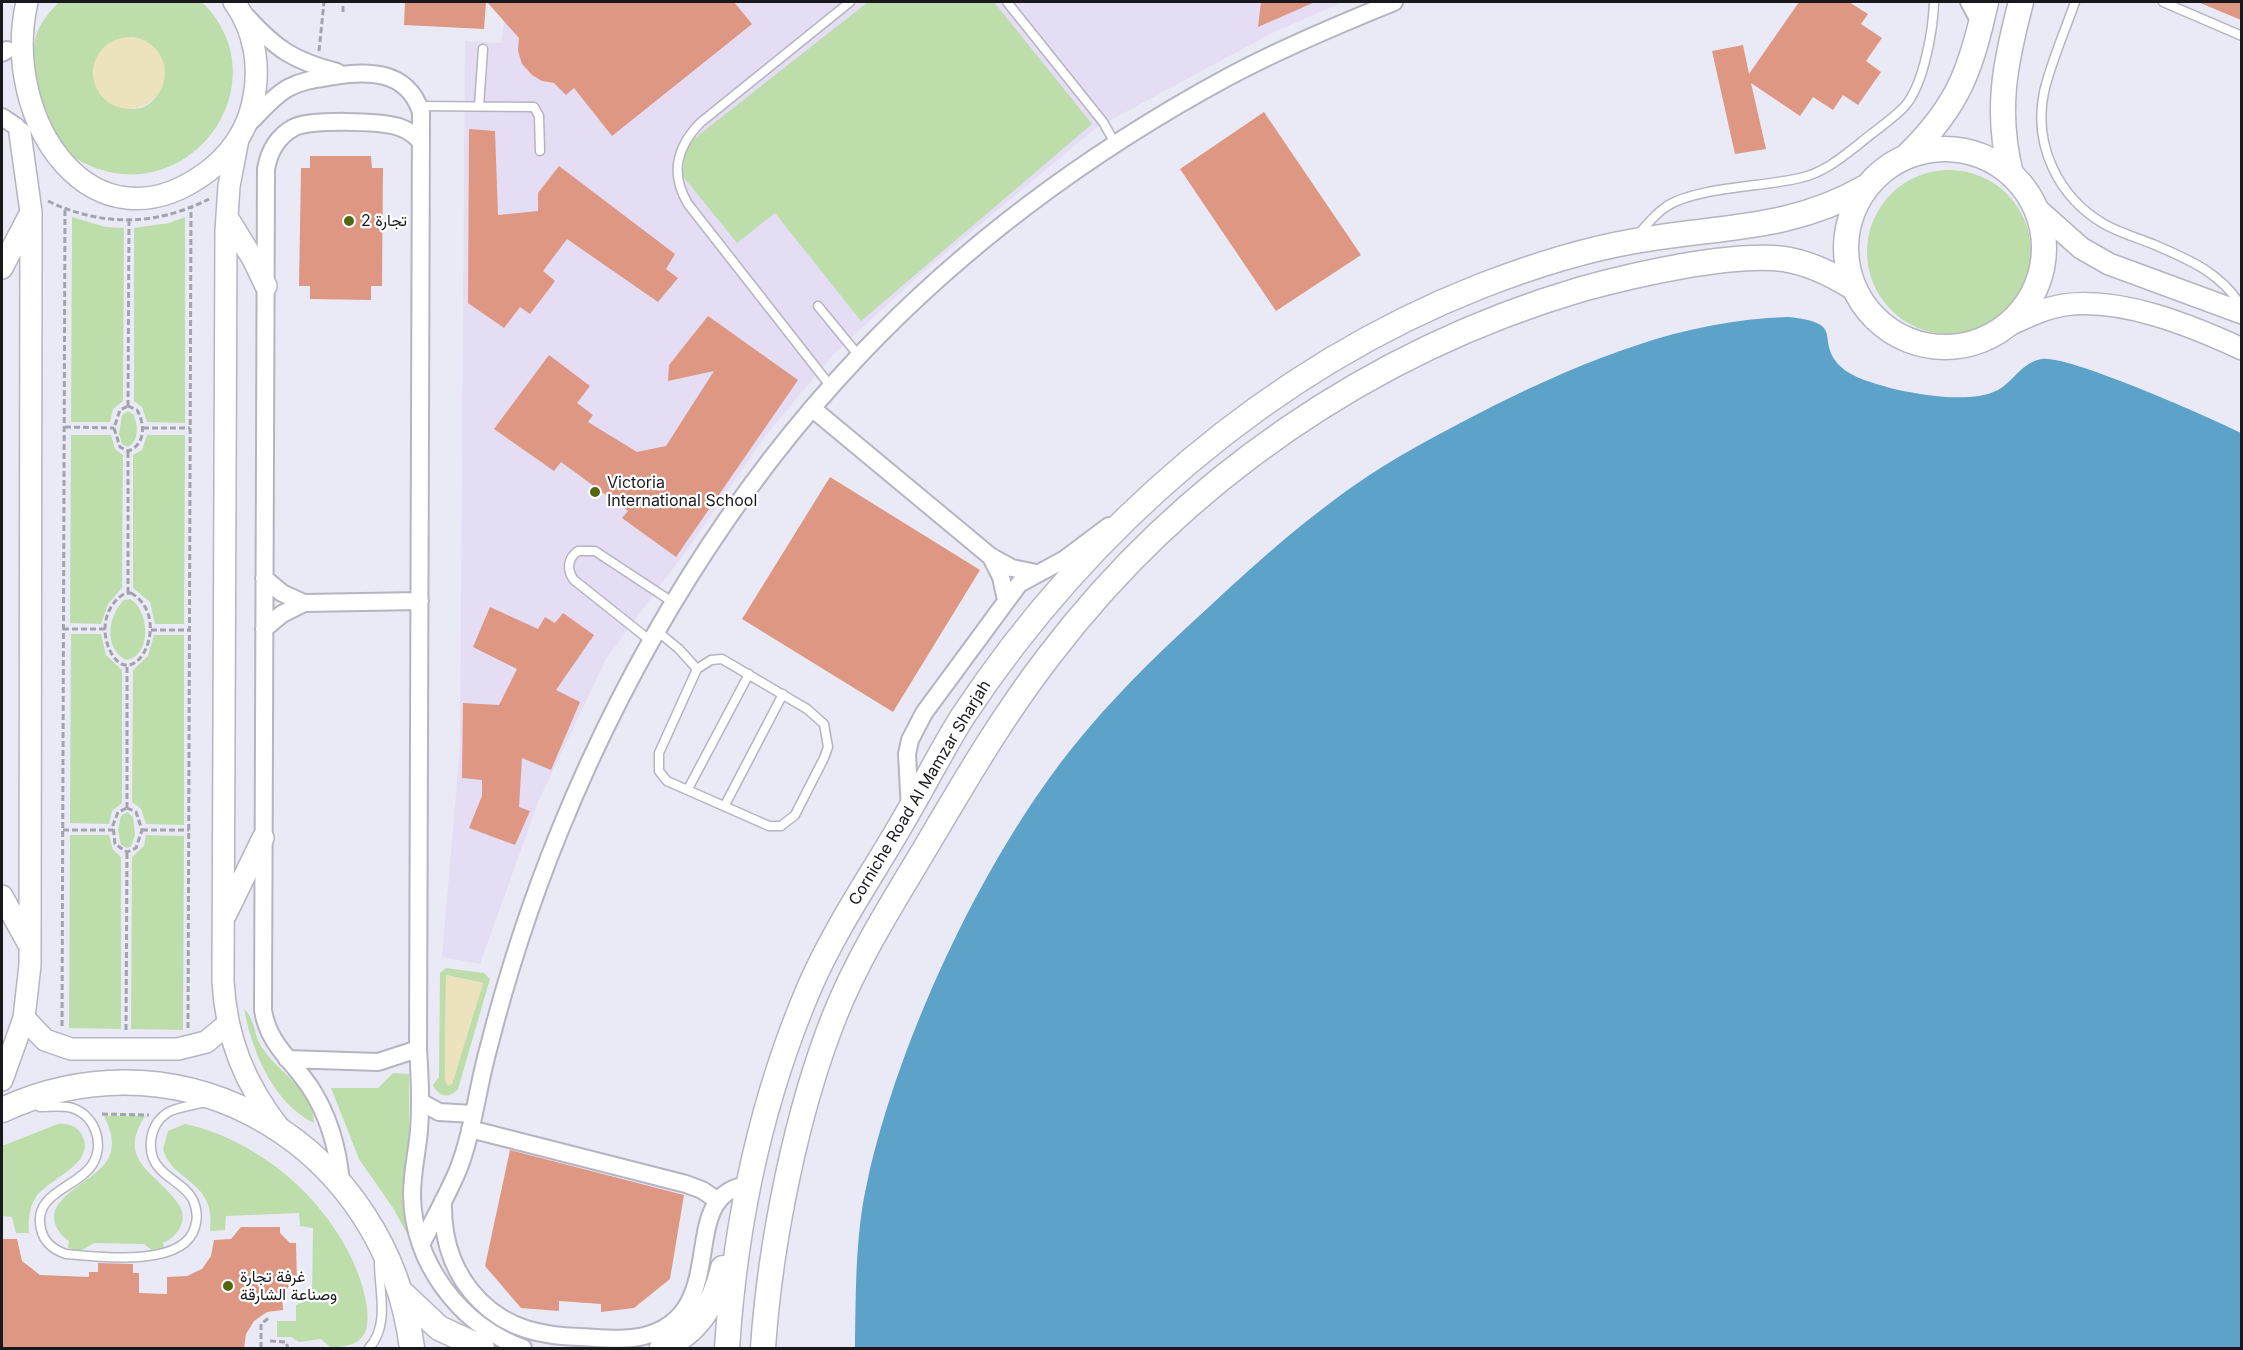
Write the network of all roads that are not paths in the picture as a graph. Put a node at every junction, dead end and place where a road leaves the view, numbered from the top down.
1 (27, 2) edge
2 (850, 2) edge
3 (1007, 2) edge
4 (1394, 2) edge
5 (1934, 2) edge
6 (1969, 2) edge
7 (2021, 2) edge
8 (2075, 2) edge
9 (2163, 2) edge
10 (236, 4) edge
11 (1984, 13) edge
12 (2241, 36) edge
13 (483, 49) dead end
14 (5, 58) edge
15 (344, 74) junction
16 (7, 96) dead end
17 (419, 106) junction
18 (479, 106) junction
19 (13, 126) edge
20 (241, 133) junction
21 (422, 142) junction
22 (1116, 145) junction
23 (540, 151) dead end
24 (1908, 155) junction
25 (2011, 174) junction
26 (1866, 187) junction
27 (2035, 207) junction
28 (31, 212) junction
29 (226, 217) junction
30 (1632, 242) junction
31 (2, 267) edge
32 (266, 286) junction
33 (1854, 288) junction
34 (818, 306) dead end
35 (2241, 307) edge
36 (2241, 313) edge
37 (2007, 326) junction
38 (2241, 349) edge
39 (859, 356) junction
40 (831, 388) junction
41 (813, 409) junction
42 (1130, 514) junction
43 (990, 556) junction
44 (1036, 573) junction
45 (264, 578) junction
46 (1006, 600) junction
47 (420, 601) junction
48 (304, 603) junction
49 (674, 603) junction
50 (264, 629) junction
51 (655, 637) junction
52 (698, 669) junction
53 (749, 674) junction
54 (783, 694) junction
55 (688, 789) junction
56 (725, 805) junction
57 (910, 810) junction
58 (263, 838) junction
59 (2, 897) edge
60 (224, 920) junction
61 (30, 947) junction
62 (24, 1018) junction
63 (228, 1024) junction
64 (418, 1049) junction
65 (287, 1059) junction
66 (2, 1080) edge
67 (217, 1099) junction
68 (421, 1102) junction
69 (3, 1109) edge
70 (471, 1121) junction
71 (280, 1130) junction
72 (341, 1183) junction
73 (749, 1185) junction
74 (443, 1198) junction
75 (717, 1200) junction
76 (742, 1223) junction
77 (778, 1229) junction
78 (380, 1238) junction
79 (421, 1245) junction
80 (402, 1292) junction
81 (369, 1348) edge
82 (412, 1348) edge
83 (482, 1348) edge
84 (523, 1348) edge
85 (662, 1348) edge
86 (727, 1348) edge
87 (763, 1348) edge

1 - 14 street
2 - 40 lane
3 - 22 lane
4 - 22 street
5 - 30 lane
6 - 11 street
7 - 25 main road
8 - 35 lane
9 - 12 lane
10 - 15 street
10 - 20 street
11 - 24 main road
13 - 18 lane
15 - 17 street
15 - 20 street
16 - 19 street
17 - 18 lane
17 - 21 street
18 - 23 lane
19 - 20 street
19 - 28 street
20 - 29 street
21 - 32 street
21 - 47 street
22 - 39 street
24 - 25 main road
24 - 26 main road
25 - 27 main road
26 - 30 main road, Corniche Road Al Mamzar Sharjah
26 - 33 main road
27 - 36 street
27 - 37 main road
28 - 31 street
28 - 61 street
29 - 32 street
29 - 60 street
30 - 42 main road, Corniche Road Al Mamzar Sharjah
32 - 45 street
33 - 37 main road
33 - 77 main road, Corniche Road Al Mamzar Sharjah
34 - 39 lane
37 - 38 street
39 - 40 street
40 - 41 street
41 - 43 street
41 - 49 street
42 - 44 street
42 - 57 main road, Corniche Road Al Mamzar Sharjah
43 - 44 street
43 - 46 street
44 - 46 street
45 - 48 street
45 - 50 street
46 - 57 street
47 - 48 street
47 - 64 street
48 - 50 street
49 - 51 street
49 - 51 lane
50 - 58 street
51 - 52 lane
51 - 70 street
52 - 53 lane
52 - 55 lane
53 - 54 lane
53 - 55 lane
54 - 56 lane
54 - 56 lane
55 - 56 lane
57 - 73 main road, Corniche Road Al Mamzar Sharjah
58 - 60 street
58 - 65 street
59 - 61 street
60 - 63 street
61 - 62 street
62 - 63 street
62 - 66 street
63 - 71 street
64 - 65 street
64 - 68 street
65 - 72 street
67 - 69 main road
67 - 69 lane
67 - 71 main road
68 - 70 street
68 - 79 street
70 - 74 street
70 - 75 street
71 - 72 main road
72 - 78 main road
73 - 75 street
73 - 76 main road, Corniche Road Al Mamzar Sharjah
74 - 75 street
74 - 79 street
76 - 77 main road
76 - 85 main road
76 - 86 main road, Corniche Road Al Mamzar Sharjah
77 - 87 main road, Corniche Road Al Mamzar Sharjah
78 - 80 main road
78 - 81 lane
79 - 84 street
80 - 82 main road
80 - 83 main road

